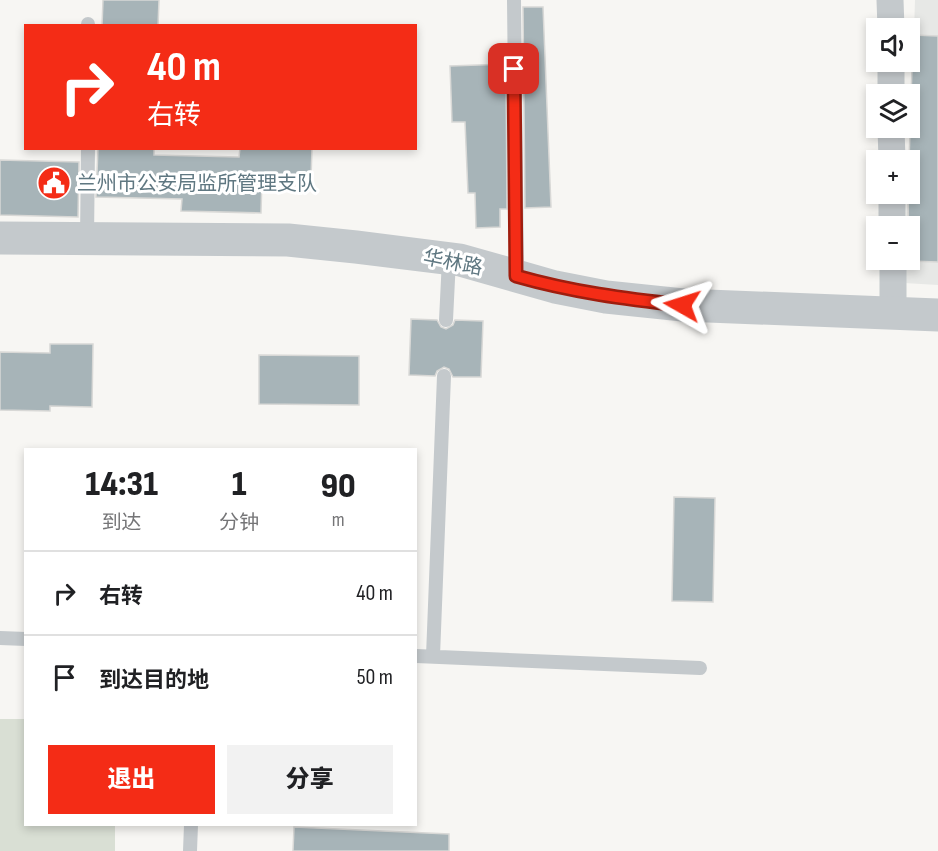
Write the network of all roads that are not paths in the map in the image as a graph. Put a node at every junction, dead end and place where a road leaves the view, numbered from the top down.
1 (514, 0) edge
2 (890, 0) edge
3 (891, 18) edge
4 (88, 150) edge
5 (0, 238) edge
6 (87, 238) junction
7 (449, 259) junction
8 (892, 270) edge
9 (516, 276) junction
10 (893, 314) junction
11 (938, 315) edge
12 (446, 320) dead end
13 (444, 376) dead end
14 (0, 638) edge
15 (24, 639) edge
16 (417, 656) edge
17 (433, 656) junction
18 (700, 668) dead end
19 (191, 826) edge
20 (190, 851) edge

1 - 9 lane
2 - 3 street
4 - 6 lane
5 - 6 street, 华林路
6 - 7 street, 华林路
7 - 9 street, 华林路
7 - 12 lane
8 - 10 street
9 - 10 street, 华林路
10 - 11 street, 华林路
13 - 17 lane
14 - 15 lane
16 - 17 lane
17 - 18 lane
19 - 20 lane

